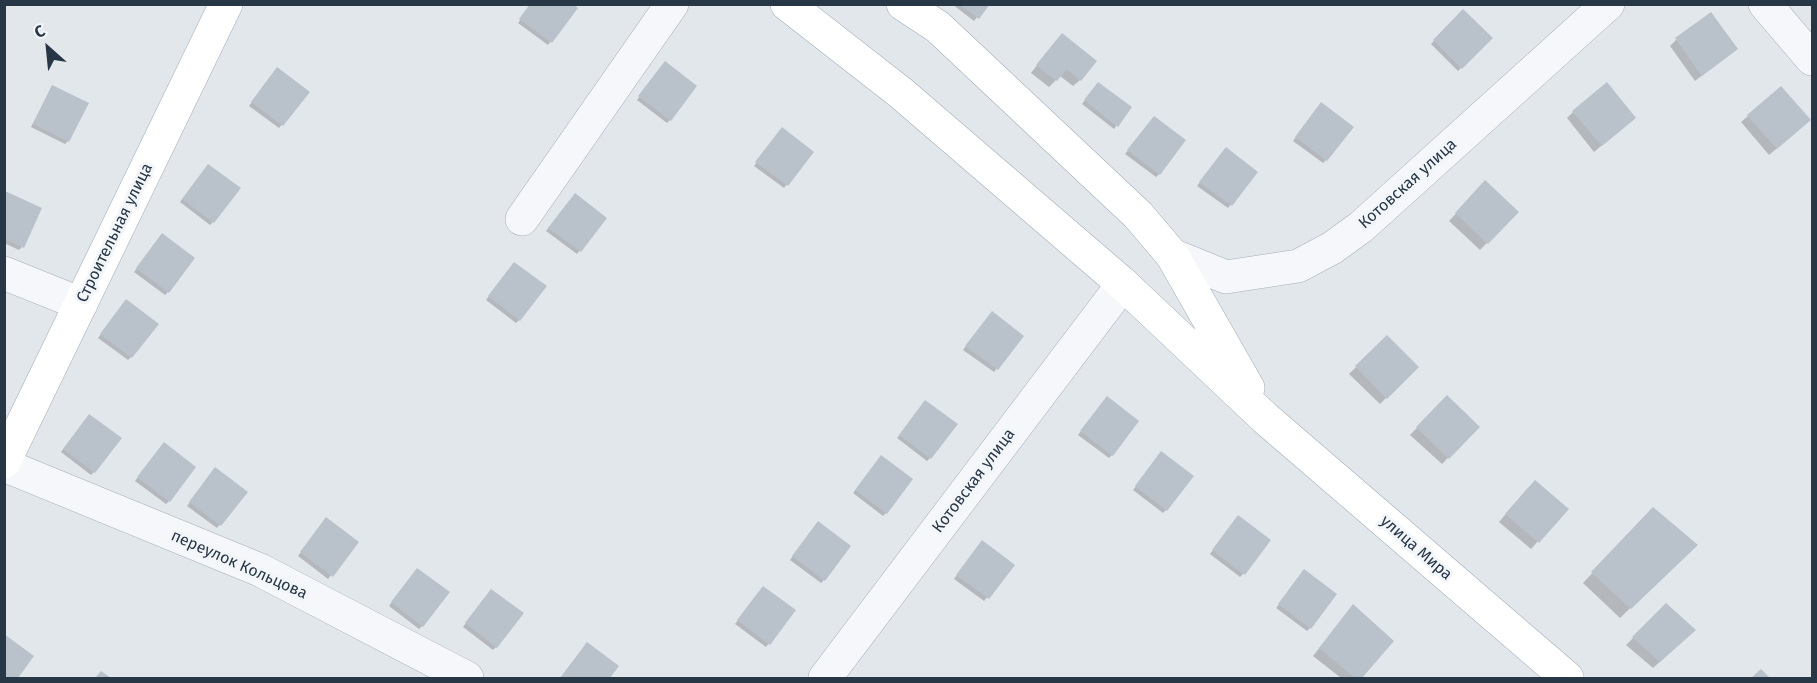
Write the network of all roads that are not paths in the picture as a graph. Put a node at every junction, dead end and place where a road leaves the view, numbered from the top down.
1 (226, 4) edge
2 (672, 4) edge
3 (787, 4) edge
4 (903, 4) edge
5 (1608, 4) edge
6 (1765, 4) edge
7 (1812, 59) edge
8 (522, 219) dead end
9 (1172, 255) junction
10 (4, 273) edge
11 (1123, 284) junction
12 (81, 304) junction
13 (1265, 418) junction
14 (4, 463) edge
15 (467, 678) edge
16 (825, 678) edge
17 (1567, 678) edge

1 - 12 main road, Строительная улица
2 - 8 street
3 - 11 main road, улица Мира
4 - 9 main road
5 - 9 street, Котовская улица
6 - 7 street
9 - 13 main road
10 - 12 street
11 - 13 main road, улица Мира
11 - 16 street, Котовская улица
12 - 14 main road, Строительная улица
13 - 17 main road, улица Мира
14 - 15 street, переулок Кольцова

